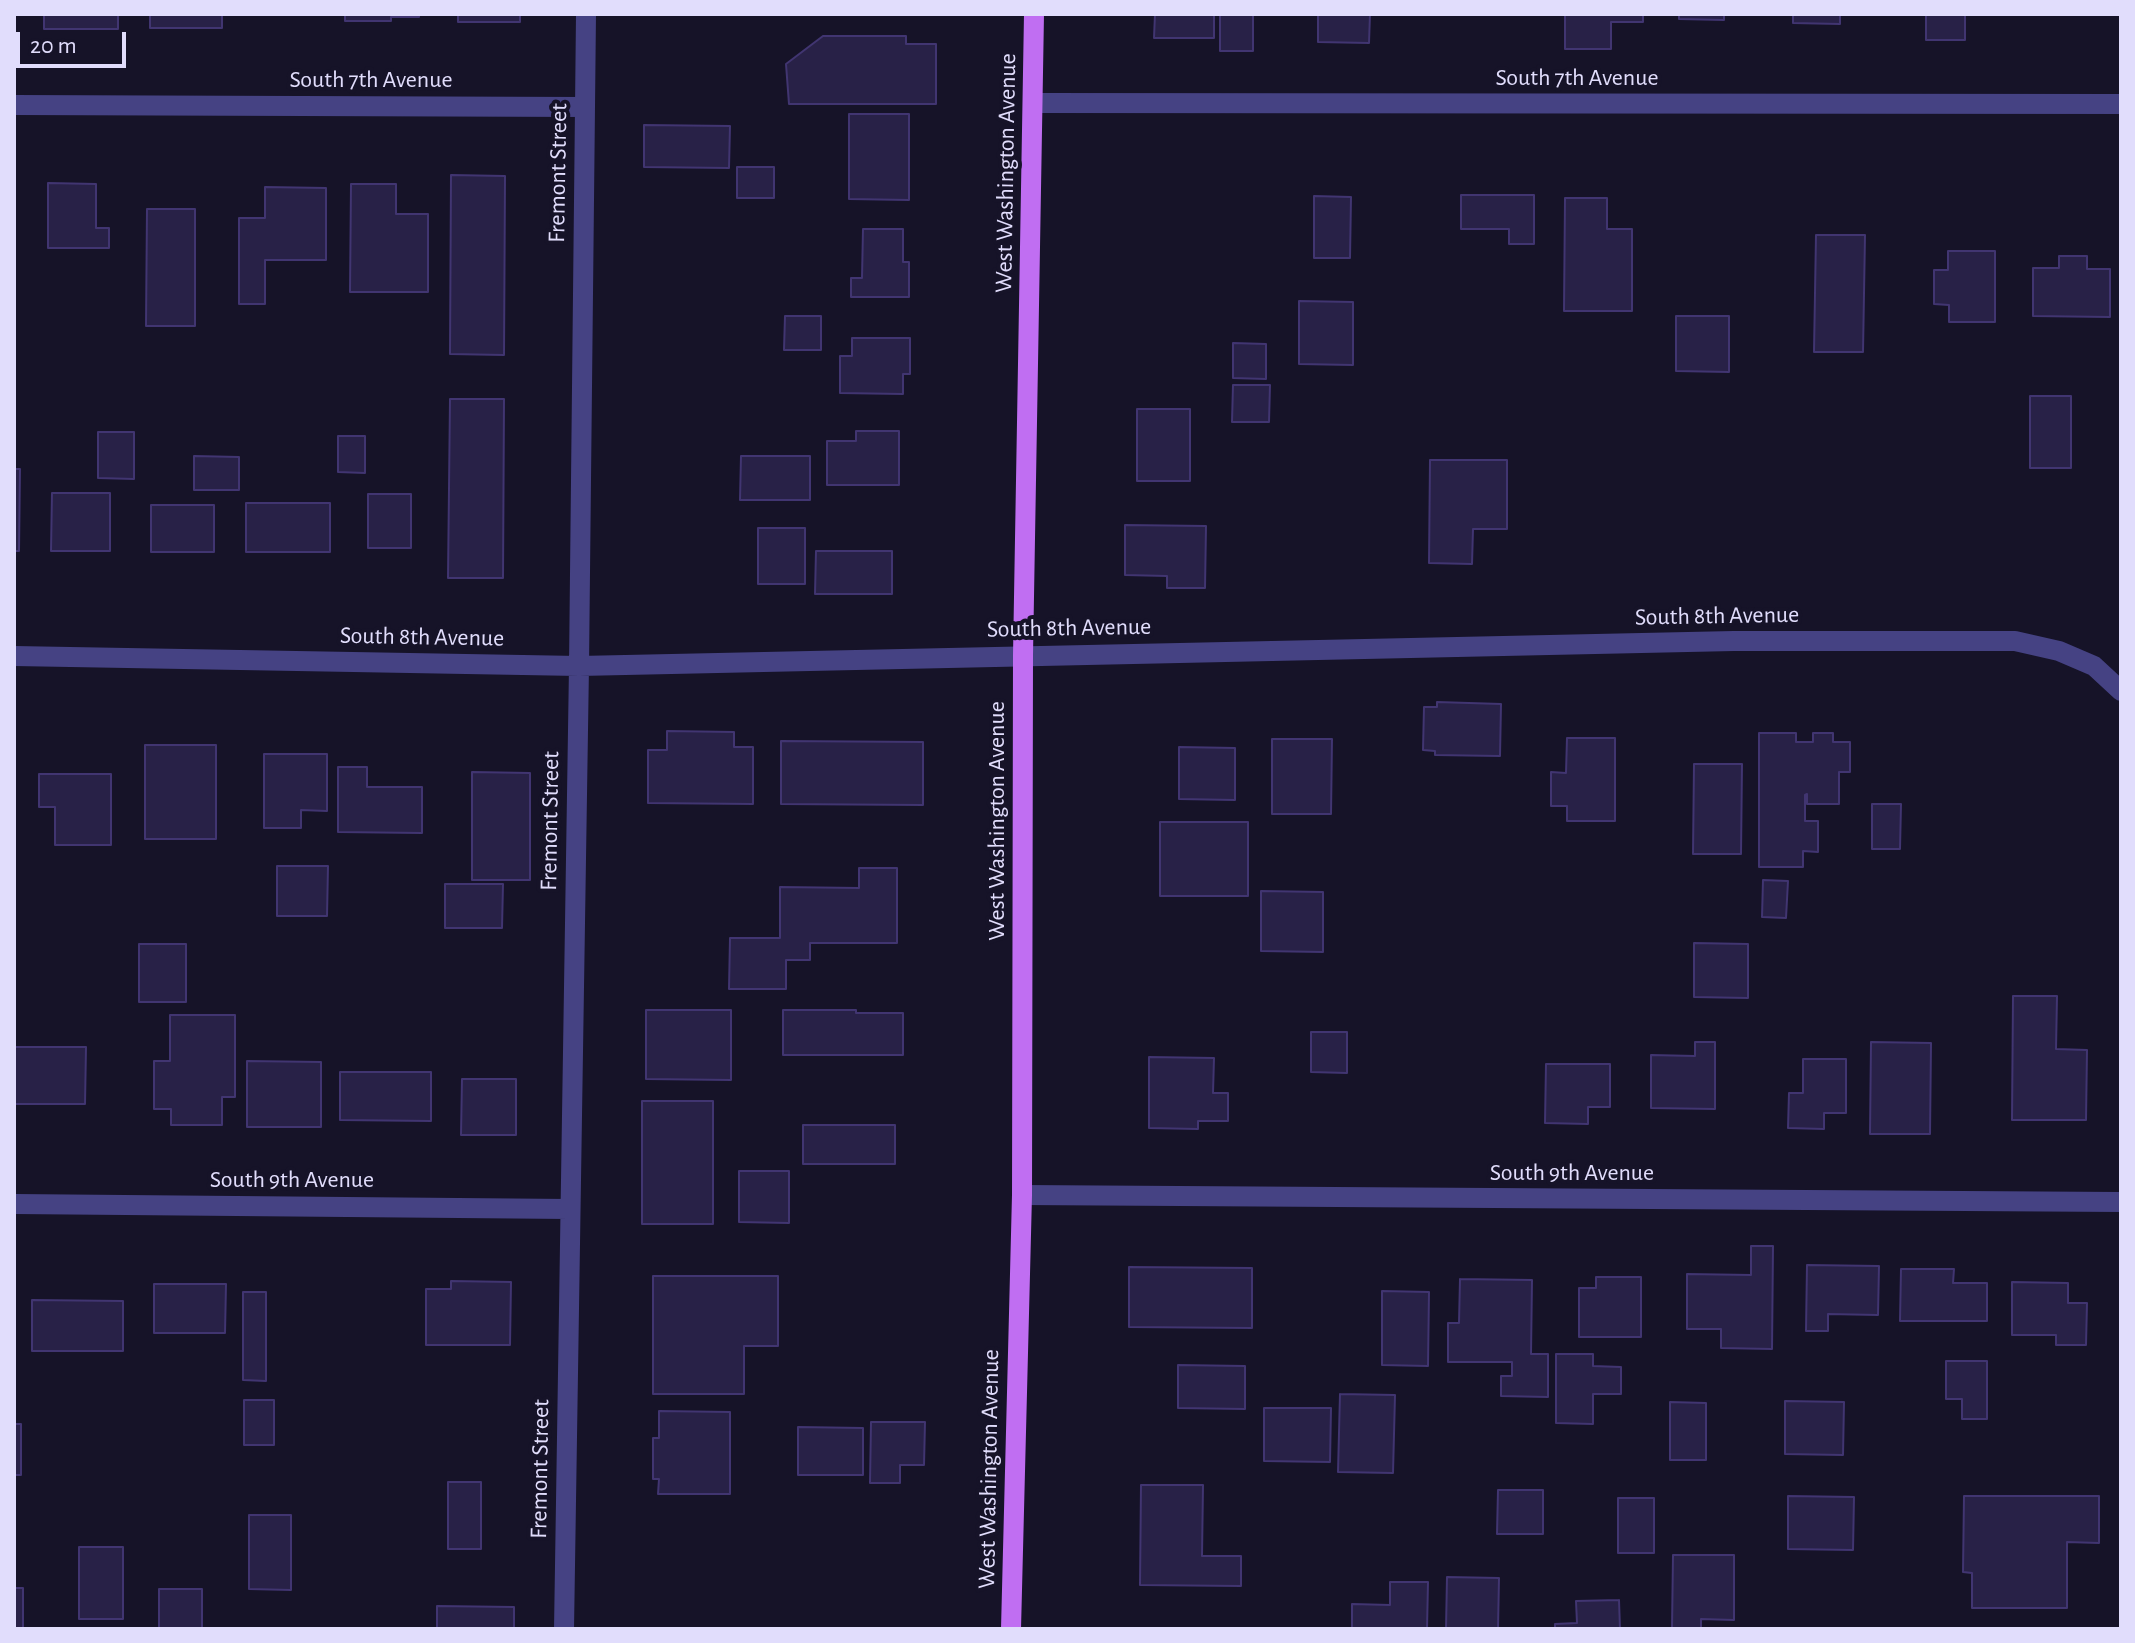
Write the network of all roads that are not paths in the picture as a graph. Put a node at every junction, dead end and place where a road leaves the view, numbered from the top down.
1 (586, 14) edge
2 (1034, 14) edge
3 (1033, 103) junction
4 (2121, 104) edge
5 (14, 105) edge
6 (585, 107) junction
7 (1023, 655) junction
8 (14, 656) edge
9 (579, 666) junction
10 (2117, 687) edge
11 (1022, 1195) junction
12 (2121, 1202) edge
13 (14, 1204) edge
14 (569, 1209) junction
15 (564, 1629) edge
16 (1011, 1629) edge

1 - 6 street, Fremont Street
2 - 3 main road, West Washington Avenue
3 - 4 street, South 7th Avenue
3 - 7 main road, West Washington Avenue
5 - 6 street, South 7th Avenue
6 - 9 street, Fremont Street
7 - 9 street, South 8th Avenue
7 - 10 street, South 8th Avenue
7 - 11 main road, West Washington Avenue
8 - 9 street, South 8th Avenue
9 - 14 street, Fremont Street
11 - 12 street, South 9th Avenue
11 - 16 main road, West Washington Avenue
13 - 14 street, South 9th Avenue
14 - 15 street, Fremont Street

